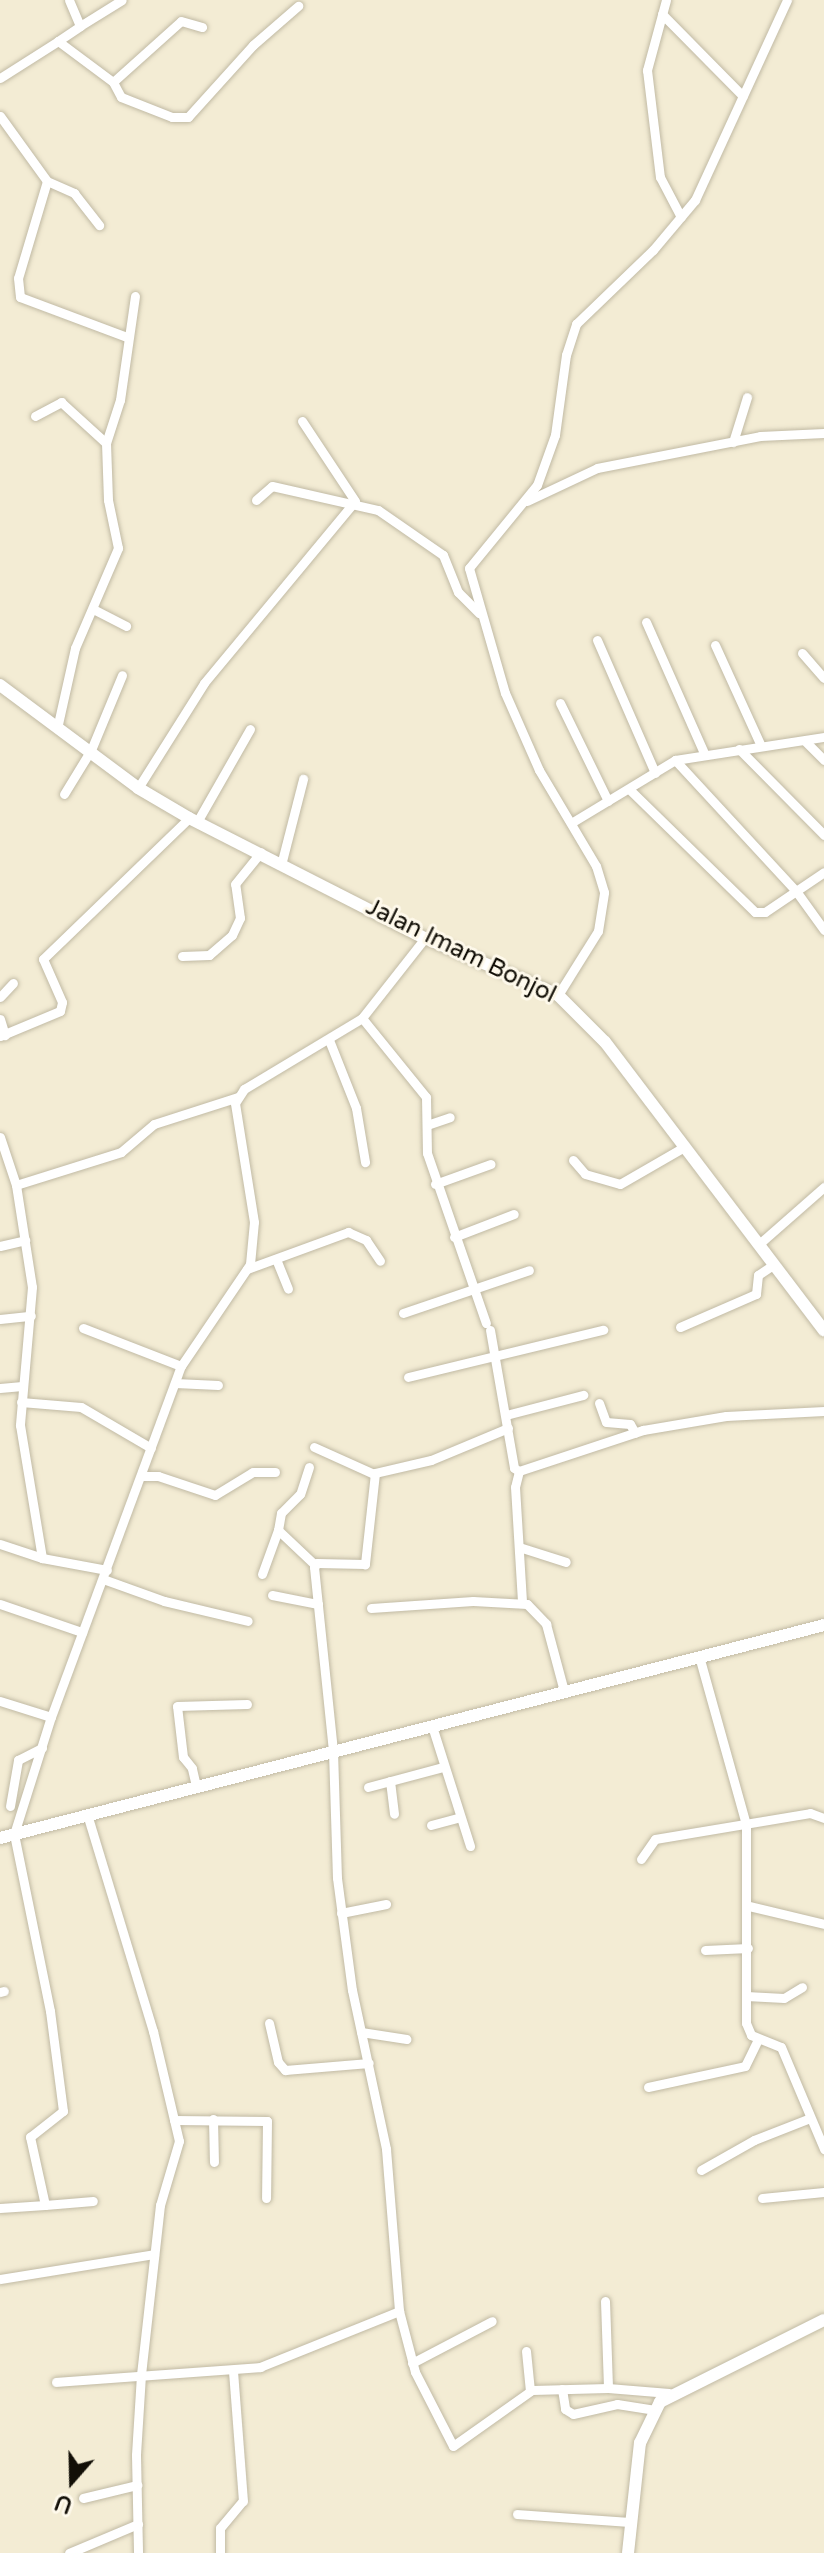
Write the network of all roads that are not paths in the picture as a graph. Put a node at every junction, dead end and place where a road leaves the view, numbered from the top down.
1 (69, 0) edge
2 (122, 0) edge
3 (666, 0) edge
4 (787, 0) edge
5 (298, 6) dead end
6 (662, 14) junction
7 (80, 26) junction
8 (202, 27) dead end
9 (58, 41) junction
10 (0, 78) edge
11 (113, 82) junction
12 (743, 96) junction
13 (0, 116) edge
14 (47, 181) junction
15 (681, 217) junction
16 (99, 225) dead end
17 (135, 296) dead end
18 (127, 337) junction
19 (747, 397) dead end
20 (35, 416) dead end
21 (302, 421) dead end
22 (824, 433) edge
23 (733, 442) junction
24 (106, 443) junction
25 (256, 500) dead end
26 (355, 501) junction
27 (527, 501) junction
28 (95, 610) junction
29 (479, 613) junction
30 (646, 622) dead end
31 (126, 626) dead end
32 (597, 640) dead end
33 (715, 645) dead end
34 (802, 653) dead end
35 (122, 675) dead end
36 (824, 678) edge
37 (0, 685) edge
38 (560, 703) dead end
39 (58, 724) junction
40 (250, 729) dead end
41 (824, 737) edge
42 (805, 741) junction
43 (761, 746) junction
44 (739, 749) junction
45 (91, 750) junction
46 (705, 755) junction
47 (675, 760) junction
48 (824, 760) edge
49 (655, 773) junction
50 (303, 779) dead end
51 (138, 788) junction
52 (629, 789) junction
53 (64, 794) dead end
54 (608, 801) junction
55 (193, 820) junction
56 (571, 823) junction
57 (824, 835) edge
58 (261, 852) junction
59 (282, 861) junction
60 (824, 872) edge
61 (796, 891) junction
62 (824, 930) edge
63 (425, 938) junction
64 (182, 956) dead end
65 (13, 983) dead end
66 (558, 995) junction
67 (0, 997) edge
68 (362, 1018) junction
69 (0, 1019) edge
70 (3, 1036) edge
71 (329, 1040) junction
72 (238, 1097) junction
73 (450, 1117) dead end
74 (427, 1125) junction
75 (0, 1137) edge
76 (684, 1147) junction
77 (573, 1160) dead end
78 (365, 1162) dead end
79 (491, 1164) dead end
80 (435, 1184) junction
81 (16, 1185) junction
82 (824, 1187) edge
83 (514, 1214) dead end
84 (454, 1237) junction
85 (25, 1240) junction
86 (758, 1245) junction
87 (0, 1246) edge
88 (276, 1259) junction
89 (380, 1261) dead end
90 (773, 1265) junction
91 (247, 1269) junction
92 (529, 1270) dead end
93 (472, 1288) junction
94 (288, 1289) dead end
95 (403, 1313) dead end
96 (31, 1316) junction
97 (0, 1319) edge
98 (680, 1327) dead end
99 (83, 1328) dead end
100 (603, 1330) dead end
101 (824, 1330) edge
102 (497, 1358) junction
103 (181, 1366) junction
104 (408, 1377) dead end
105 (175, 1383) junction
106 (218, 1385) dead end
107 (22, 1386) junction
108 (0, 1388) edge
109 (583, 1395) dead end
110 (21, 1402) junction
111 (599, 1403) dead end
112 (824, 1411) edge
113 (506, 1415) junction
114 (508, 1428) junction
115 (635, 1433) junction
116 (314, 1447) dead end
117 (151, 1448) junction
118 (309, 1467) dead end
119 (519, 1471) junction
120 (275, 1472) dead end
121 (374, 1474) junction
122 (141, 1476) junction
123 (278, 1530) junction
124 (0, 1544) edge
125 (519, 1547) junction
126 (42, 1558) junction
127 (566, 1562) dead end
128 (315, 1565) junction
129 (105, 1574) junction
130 (262, 1574) dead end
131 (272, 1595) dead end
132 (522, 1603) junction
133 (0, 1604) edge
134 (318, 1604) junction
135 (371, 1608) dead end
136 (248, 1621) dead end
137 (824, 1625) edge
138 (82, 1632) junction
139 (699, 1656) junction
140 (564, 1691) junction
141 (0, 1701) edge
142 (247, 1704) dead end
143 (51, 1717) junction
144 (432, 1726) junction
145 (42, 1748) junction
146 (333, 1751) junction
147 (443, 1767) junction
148 (390, 1781) junction
149 (196, 1786) junction
150 (368, 1787) dead end
151 (10, 1806) dead end
152 (87, 1814) junction
153 (394, 1814) dead end
154 (460, 1817) junction
155 (824, 1818) edge
156 (746, 1824) junction
157 (431, 1825) dead end
158 (14, 1834) junction
159 (0, 1838) edge
160 (470, 1846) dead end
161 (641, 1859) dead end
162 (386, 1904) dead end
163 (749, 1906) junction
164 (341, 1913) junction
165 (824, 1924) edge
166 (748, 1948) junction
167 (705, 1950) dead end
168 (802, 1987) dead end
169 (746, 1996) junction
170 (269, 2023) dead end
171 (361, 2032) junction
172 (406, 2039) dead end
173 (758, 2039) junction
174 (369, 2063) junction
175 (648, 2087) dead end
176 (810, 2118) junction
177 (213, 2119) junction
178 (174, 2120) junction
179 (824, 2149) edge
180 (214, 2162) dead end
181 (701, 2170) dead end
182 (824, 2192) edge
183 (266, 2198) dead end
184 (762, 2198) dead end
185 (93, 2201) dead end
186 (45, 2205) junction
187 (0, 2208) edge
188 (154, 2254) junction
189 (0, 2279) edge
190 (605, 2301) dead end
191 (399, 2311) junction
192 (824, 2320) edge
193 (492, 2321) dead end
194 (526, 2351) dead end
195 (412, 2363) junction
196 (233, 2372) junction
197 (141, 2375) junction
198 (56, 2382) dead end
199 (608, 2388) junction
200 (562, 2389) junction
201 (530, 2391) junction
202 (669, 2393) junction
203 (654, 2410) junction
204 (137, 2485) junction
205 (83, 2498) dead end
206 (517, 2514) dead end
207 (629, 2522) junction
208 (138, 2524) junction
209 (69, 2553) edge
210 (138, 2553) edge
211 (220, 2553) edge
212 (628, 2553) edge

1 - 7 street
2 - 7 street
3 - 6 street
4 - 12 street
5 - 11 street
6 - 12 street
6 - 15 street
7 - 9 street
8 - 11 street
9 - 10 street
9 - 11 street
12 - 15 street
13 - 14 street
14 - 16 street
14 - 18 street
15 - 27 street
17 - 18 street
18 - 24 street
19 - 23 street
20 - 24 street
21 - 26 street
22 - 23 street
23 - 27 street
24 - 28 street
25 - 26 street
26 - 29 street
26 - 51 street
27 - 29 street
28 - 31 street
28 - 39 street
29 - 56 street
30 - 46 street
32 - 49 street
33 - 43 street
34 - 36 street
35 - 45 street
37 - 39 main road, Jalan Imam Bonjol
38 - 54 street
39 - 45 main road, Jalan Imam Bonjol
40 - 55 street
41 - 42 street
42 - 43 street
42 - 48 street
43 - 44 street
44 - 46 street
44 - 57 street
45 - 51 main road, Jalan Imam Bonjol
45 - 53 street
46 - 47 street
47 - 49 street
47 - 61 street
49 - 52 street
50 - 59 street
51 - 55 main road, Jalan Imam Bonjol
52 - 54 street
52 - 61 street
54 - 56 street
55 - 58 main road, Jalan Imam Bonjol
55 - 70 street
56 - 66 street
58 - 59 main road, Jalan Imam Bonjol
58 - 64 street
59 - 63 main road, Jalan Imam Bonjol
60 - 61 street
61 - 62 street
63 - 66 main road, Jalan Imam Bonjol
63 - 68 street
65 - 67 street
66 - 76 main road, Jalan Imam Bonjol
68 - 71 street
68 - 74 street
69 - 70 street
71 - 72 street
71 - 78 street
72 - 81 street
72 - 91 street
73 - 74 street
74 - 80 street
75 - 81 street
76 - 77 street
76 - 86 main road, Jalan Imam Bonjol
79 - 80 street
80 - 84 street
81 - 85 street
82 - 86 street
83 - 84 street
84 - 93 street
85 - 87 street
85 - 96 street
86 - 90 main road, Jalan Imam Bonjol
88 - 89 street
88 - 91 street
88 - 94 street
90 - 98 street
90 - 101 main road, Jalan Imam Bonjol
91 - 103 street
92 - 93 street
93 - 95 street
93 - 102 street
96 - 97 street
96 - 107 street
99 - 103 street
100 - 102 street
102 - 104 street
102 - 113 street
103 - 105 street
105 - 106 street
105 - 117 street
107 - 108 street
107 - 110 street
109 - 113 street
110 - 117 street
110 - 126 street
111 - 115 street
112 - 115 street
113 - 114 street
114 - 119 street
114 - 121 street
115 - 119 street
116 - 121 street
117 - 122 street
118 - 123 street
119 - 125 street
120 - 122 street
121 - 128 street
122 - 129 street
123 - 128 street
123 - 130 street
124 - 126 street
125 - 127 street
125 - 132 street
126 - 129 street
128 - 134 street
129 - 136 street
129 - 138 street
131 - 134 street
132 - 135 street
132 - 140 street
133 - 138 street
134 - 146 street
137 - 139 main road
138 - 143 street
139 - 140 main road
139 - 156 street
140 - 144 main road
141 - 143 street
142 - 149 street
143 - 145 street
144 - 146 main road
144 - 147 street
145 - 151 street
145 - 158 street
146 - 149 main road
146 - 164 street
147 - 148 street
147 - 154 street
148 - 150 street
148 - 153 street
149 - 152 main road
152 - 158 main road
152 - 178 street
154 - 157 street
154 - 160 street
155 - 156 street
156 - 161 street
156 - 163 street
158 - 159 main road
158 - 186 street
162 - 164 street
163 - 165 street
163 - 166 street
164 - 171 street
166 - 167 street
166 - 169 street
168 - 169 street
169 - 173 street
170 - 174 street
171 - 172 street
171 - 174 street
173 - 175 street
173 - 176 street
174 - 191 street
176 - 179 street
176 - 181 street
177 - 178 street
177 - 180 street
177 - 183 street
178 - 188 street
182 - 184 street
185 - 186 street
186 - 187 street
188 - 189 street
188 - 197 street
190 - 199 street
191 - 195 street
191 - 196 street
192 - 202 main road
193 - 195 street
194 - 201 street
195 - 201 street
196 - 197 street
196 - 211 street
197 - 198 street
197 - 204 street
199 - 200 street
199 - 202 street
200 - 201 street
200 - 203 street
202 - 203 main road
203 - 207 main road
204 - 205 street
204 - 208 street
206 - 207 street
207 - 212 main road
208 - 209 street
208 - 210 street

